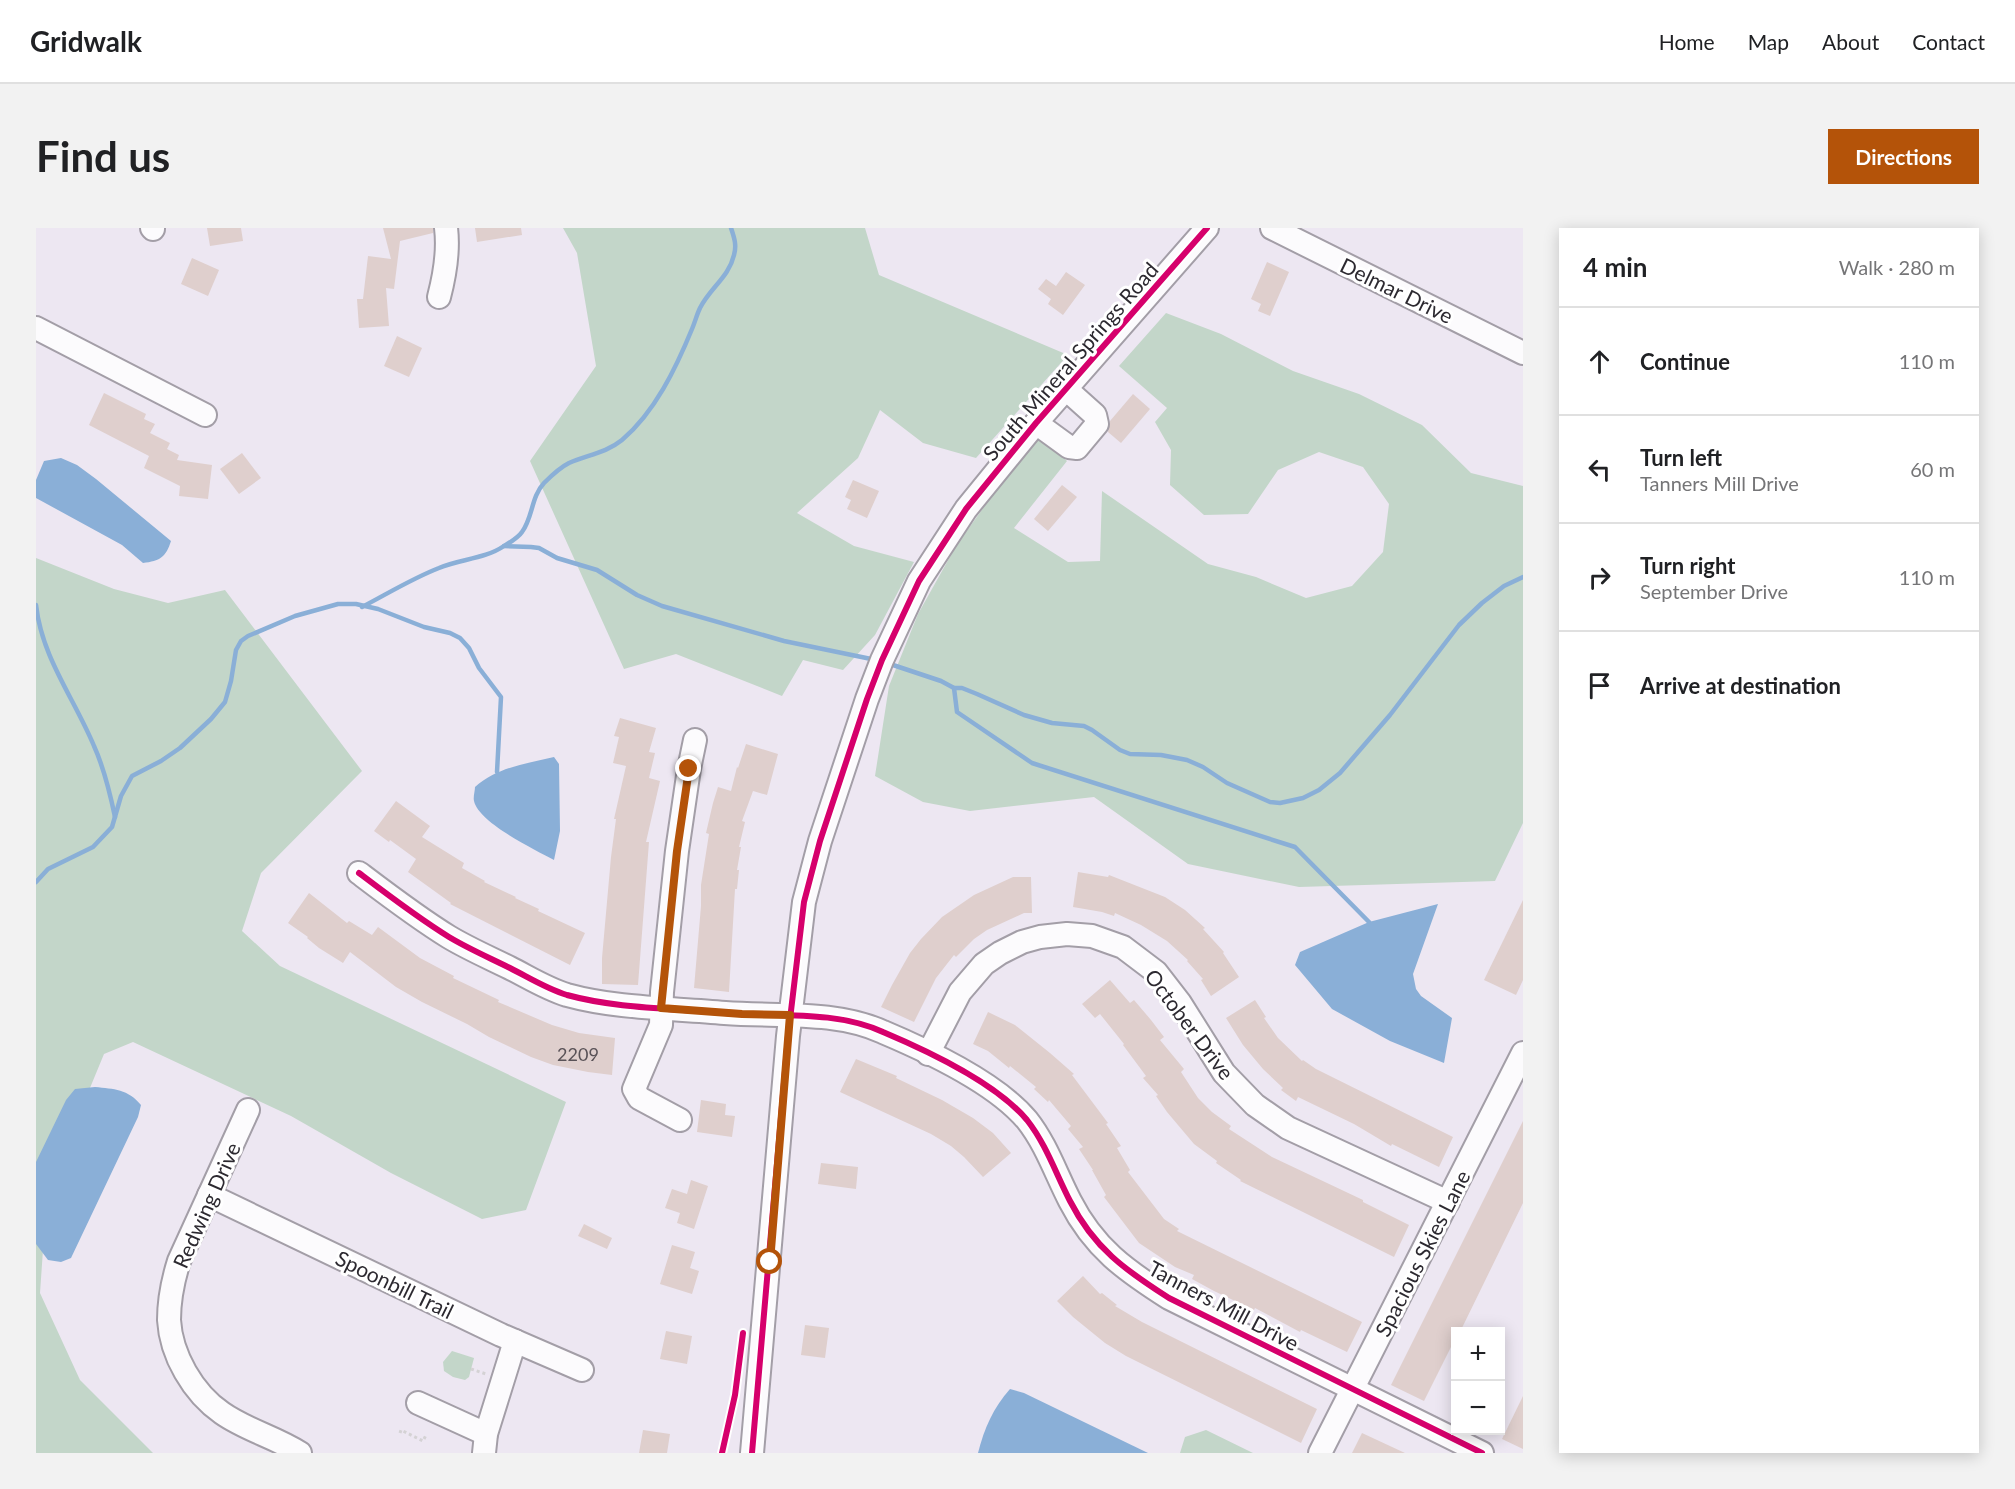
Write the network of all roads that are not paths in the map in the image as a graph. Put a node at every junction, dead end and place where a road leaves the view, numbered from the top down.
1 (446, 228) edge
2 (1207, 228) edge
3 (1272, 228) edge
4 (439, 297) dead end
5 (36, 328) edge
6 (1523, 353) edge
7 (1066, 389) junction
8 (205, 415) dead end
9 (1036, 423) junction
10 (695, 740) dead end
11 (358, 873) dead end
12 (661, 1008) junction
13 (790, 1015) junction
14 (1523, 1053) edge
15 (928, 1054) junction
16 (248, 1110) dead end
17 (680, 1120) dead end
18 (209, 1195) junction
19 (1448, 1202) junction
20 (514, 1341) junction
21 (582, 1370) dead end
22 (1353, 1389) junction
23 (418, 1404) dead end
24 (485, 1443) edge
25 (300, 1453) edge
26 (752, 1453) edge
27 (1320, 1453) edge
28 (1482, 1453) edge

1 - 4 street
2 - 7 street, South Mineral Springs Road
3 - 6 street, Delmar Drive
5 - 8 street
7 - 9 street, South Mineral Springs Road
7 - 9 street
9 - 13 street, South Mineral Springs Road
10 - 12 street
11 - 12 street, Tanners Mill Drive
12 - 13 street, Tanners Mill Drive
12 - 17 street
13 - 15 street, Tanners Mill Drive
13 - 26 street, South Mineral Springs Road
14 - 19 street, Spacious Skies Lane
15 - 19 street, October Drive
15 - 22 street, Tanners Mill Drive
16 - 18 street, Redwing Drive
18 - 20 street, Spoonbill Trail
18 - 25 street, Redwing Drive
19 - 22 street, Spacious Skies Lane
20 - 21 street, Spoonbill Trail
20 - 24 street
22 - 27 street, Spacious Skies Lane
22 - 28 street, Tanners Mill Drive
23 - 24 street

